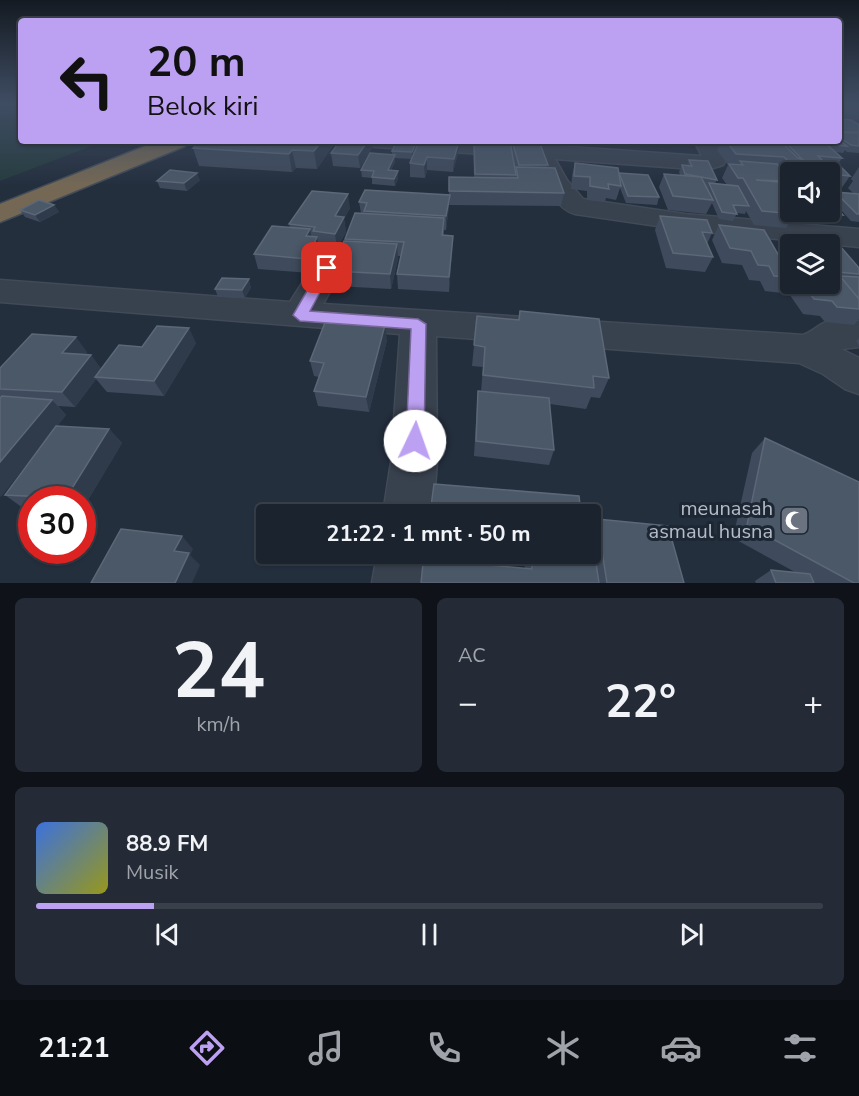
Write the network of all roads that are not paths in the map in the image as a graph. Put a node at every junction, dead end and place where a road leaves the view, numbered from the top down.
1 (134, 144) edge
2 (170, 144) edge
3 (433, 144) edge
4 (707, 144) edge
5 (539, 151) junction
6 (0, 196) edge
7 (0, 214) edge
8 (856, 252) edge
9 (327, 268) dead end
10 (0, 291) edge
11 (300, 315) junction
12 (418, 324) junction
13 (859, 334) edge
14 (803, 349) junction
15 (859, 378) edge
16 (409, 504) edge
17 (403, 564) edge
18 (400, 583) edge

1 - 6 highway
2 - 7 highway
3 - 5 street
4 - 5 street
5 - 8 street
9 - 11 street
10 - 11 street
11 - 12 street
12 - 14 street
12 - 16 street
13 - 14 street
14 - 15 street
17 - 18 street

